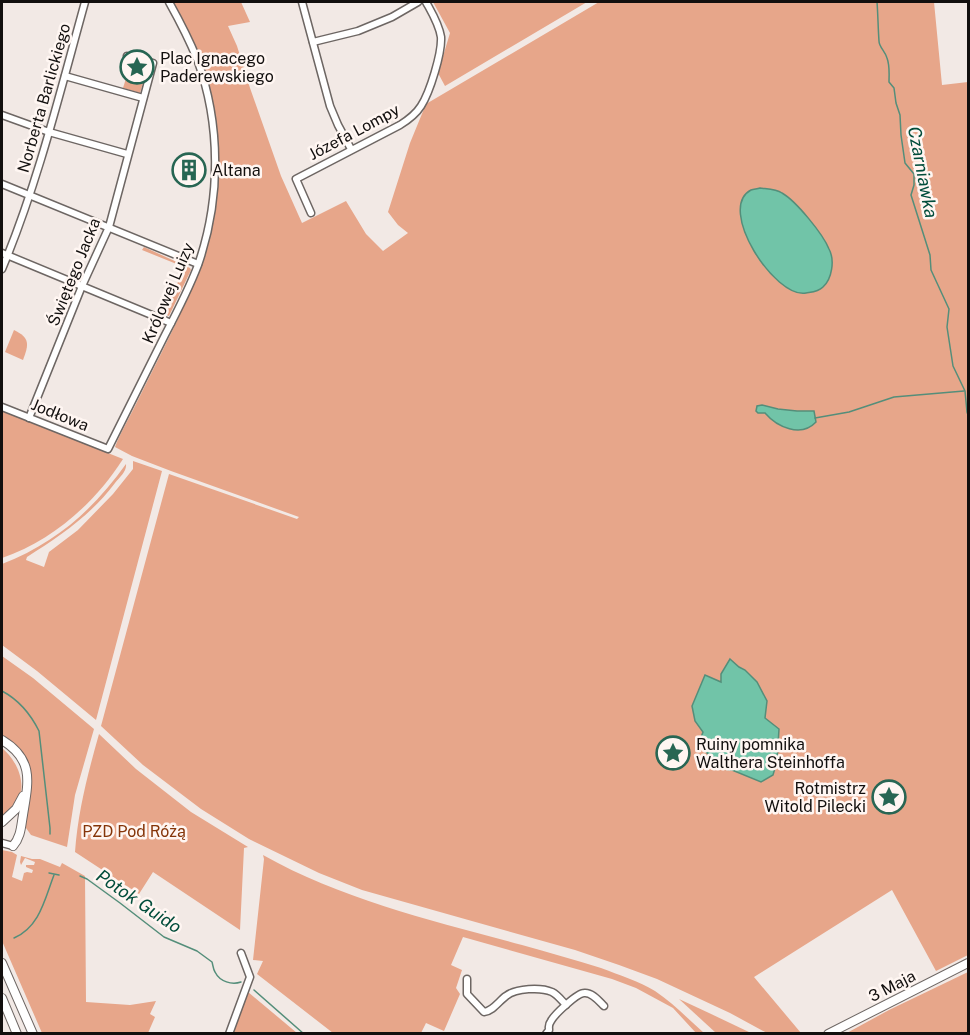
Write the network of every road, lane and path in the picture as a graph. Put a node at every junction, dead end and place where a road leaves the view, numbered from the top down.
1 (85, 2) edge
2 (169, 2) edge
3 (302, 2) edge
4 (418, 2) edge
5 (426, 2) edge
6 (313, 42) junction
7 (127, 56) dead end
8 (65, 76) junction
9 (143, 98) junction
10 (2, 115) edge
11 (49, 132) junction
12 (351, 150) junction
13 (127, 154) junction
14 (2, 184) edge
15 (30, 196) junction
16 (311, 213) dead end
17 (108, 227) junction
18 (4, 254) edge
19 (198, 264) junction
20 (2, 269) edge
21 (82, 286) junction
22 (171, 323) junction
23 (2, 406) edge
24 (29, 418) junction
25 (108, 449) joint
26 (2, 740) edge
27 (2, 745) edge
28 (2, 822) edge
29 (2, 843) edge
30 (13, 846) joint
31 (241, 953) dead end
32 (2, 963) edge
33 (969, 963) edge
34 (467, 979) dead end
35 (2, 998) edge
36 (566, 1005) junction
37 (604, 1006) dead end
38 (549, 1032) edge
39 (17, 1034) edge
40 (33, 1034) edge
41 (229, 1034) edge
42 (828, 1034) edge

1 - 8 street, Norberta Barlickiego
2 - 19 street, Królowej Luizy
3 - 6 street
4 - 6 street
5 - 12 street, Józefa Lompy
6 - 12 street
7 - 9 street, Świętego Jacka
8 - 9 street
8 - 11 street, Norberta Barlickiego
9 - 13 street, Świętego Jacka
10 - 11 street
11 - 13 street
11 - 15 street, Norberta Barlickiego
12 - 16 street, Józefa Lompy
13 - 17 street, Świętego Jacka
14 - 15 street
15 - 17 street
15 - 18 street, Norberta Barlickiego
17 - 19 street
17 - 21 street, Świętego Jacka
18 - 20 street, Norberta Barlickiego
18 - 21 street
19 - 22 street, Królowej Luizy
21 - 22 street
21 - 24 street, Świętego Jacka
22 - 25 street, Królowej Luizy
23 - 24 street, Jodłowa
24 - 25 street, Jodłowa
26 - 30 main road
27 - 28 main road
29 - 30 street
31 - 41 street
32 - 40 main road
33 - 42 main road, 3 Maja
34 - 36 street
35 - 39 main road
36 - 37 street
36 - 38 street

